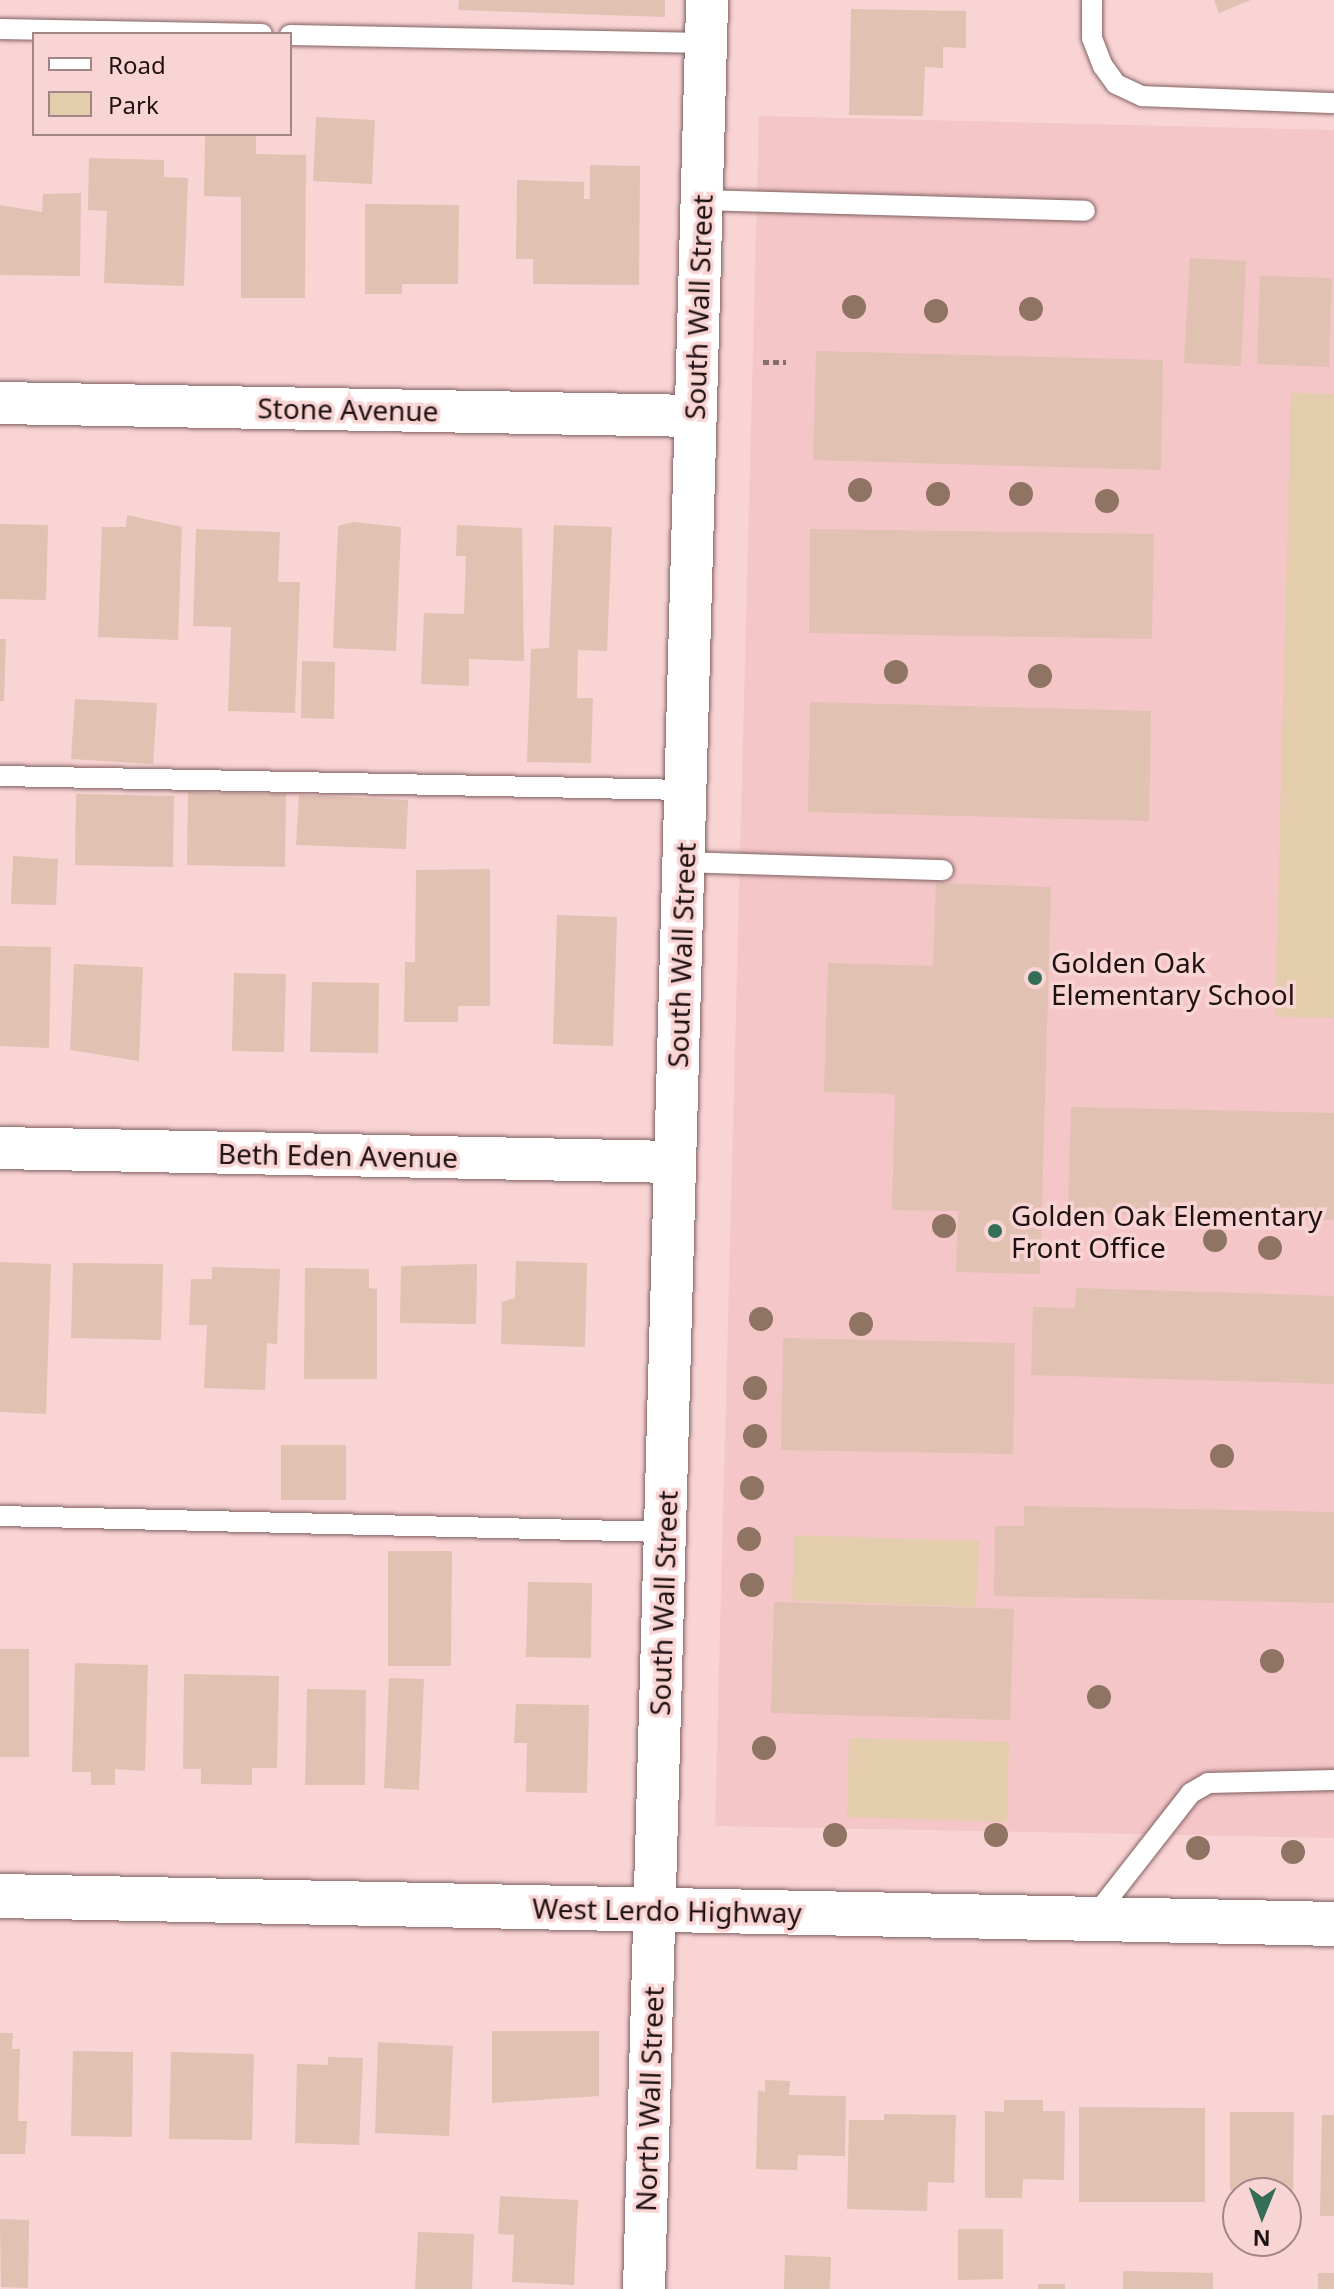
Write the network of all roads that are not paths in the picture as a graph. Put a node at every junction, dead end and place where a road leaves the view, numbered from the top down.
1 (707, 0) edge
2 (1092, 0) edge
3 (0, 29) edge
4 (157, 32) edge
5 (292, 35) edge
6 (705, 43) junction
7 (1334, 103) edge
8 (701, 200) junction
9 (1085, 211) dead end
10 (0, 403) edge
11 (695, 416) junction
12 (0, 776) edge
13 (686, 790) junction
14 (683, 862) junction
15 (943, 870) dead end
16 (0, 1148) edge
17 (675, 1162) junction
18 (0, 1516) edge
19 (665, 1532) junction
20 (1334, 1780) edge
21 (0, 1896) edge
22 (654, 1910) junction
23 (1092, 1919) junction
24 (1334, 1924) edge
25 (644, 2289) edge

1 - 6 street, South Wall Street
2 - 7 lane
3 - 4 lane
5 - 6 lane
6 - 8 street, South Wall Street
8 - 9 lane
8 - 11 street, South Wall Street
10 - 11 street, Stone Avenue
11 - 13 street, South Wall Street
12 - 13 lane
13 - 14 street, South Wall Street
14 - 15 lane
14 - 17 street, South Wall Street
16 - 17 street, Beth Eden Avenue
17 - 19 street, South Wall Street
18 - 19 lane
19 - 22 street, South Wall Street
20 - 23 lane
21 - 22 main road, West Lerdo Highway
22 - 23 main road, West Lerdo Highway
22 - 25 street, North Wall Street
23 - 24 main road, West Lerdo Highway

